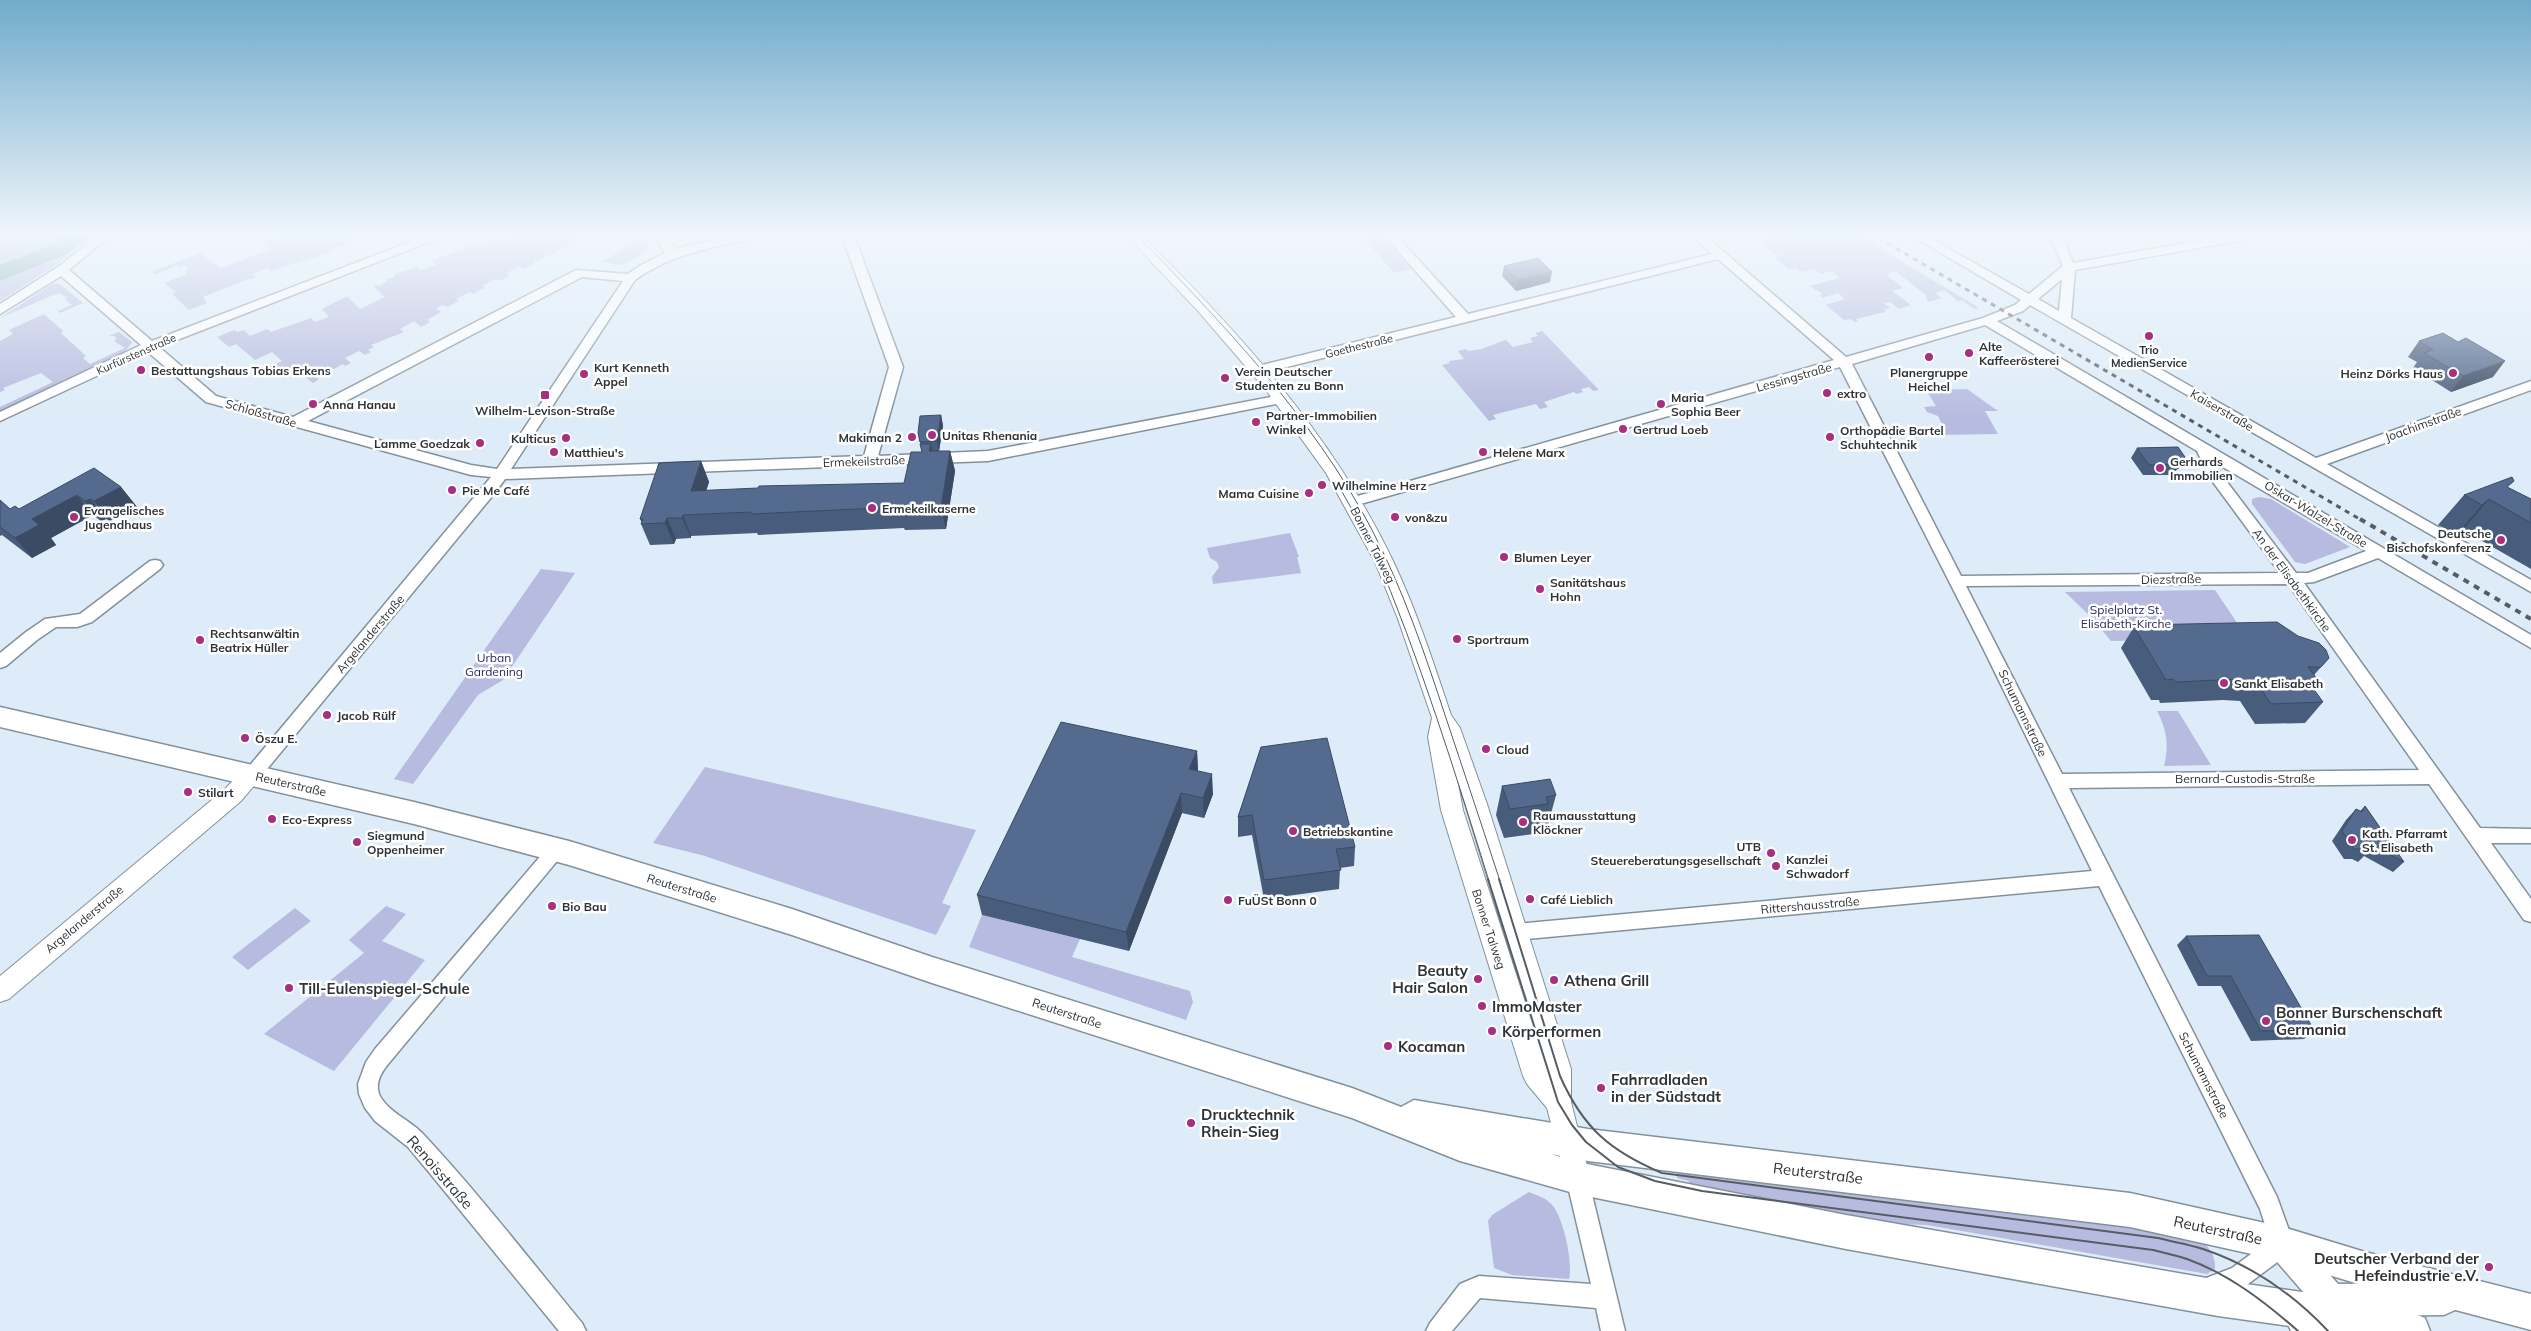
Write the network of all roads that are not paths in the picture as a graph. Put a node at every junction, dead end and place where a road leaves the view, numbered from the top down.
1 (23, 295) edge
2 (91, 295) edge
3 (282, 295) edge
4 (538, 295) edge
5 (620, 295) edge
6 (870, 295) edge
7 (1191, 295) edge
8 (1444, 295) edge
9 (1561, 295) edge
10 (1767, 295) edge
11 (2024, 295) edge
12 (2035, 295) edge
13 (2067, 295) edge
14 (2031, 299) junction
15 (0, 310) edge
16 (1465, 319) junction
17 (2065, 319) junction
18 (1986, 321) junction
19 (150, 346) junction
20 (1845, 363) junction
21 (1259, 370) junction
22 (2531, 385) edge
23 (1281, 399) junction
24 (0, 417) edge
25 (293, 423) junction
26 (2203, 448) junction
27 (870, 460) junction
28 (2316, 463) junction
29 (502, 474) junction
30 (1352, 502) junction
31 (2380, 552) junction
32 (155, 566) dead end
33 (2292, 578) junction
34 (1957, 580) junction
35 (2531, 586) edge
36 (2531, 642) edge
37 (0, 662) edge
38 (0, 717) edge
39 (1442, 718) junction
40 (252, 775) junction
41 (2434, 777) junction
42 (2056, 781) junction
43 (2474, 835) junction
44 (2531, 836) edge
45 (556, 850) junction
46 (2105, 878) junction
47 (2531, 914) edge
48 (1515, 932) junction
49 (0, 991) edge
50 (1558, 1102) junction
51 (1352, 1103) junction
52 (1567, 1142) junction
53 (1577, 1178) junction
54 (2282, 1244) junction
55 (2190, 1293) junction
56 (1606, 1297) junction
57 (2480, 1299) junction
58 (2531, 1312) edge
59 (2343, 1316) edge
60 (2303, 1321) edge
61 (574, 1331) edge
62 (1438, 1331) edge
63 (1613, 1331) edge
64 (2412, 1331) edge

1 - 15 street
2 - 19 street, Schloßstraße
3 - 19 street, Kurfürstenstraße
4 - 25 street
5 - 29 street, Argelanderstraße
6 - 27 street
7 - 21 street, Bonner Talweg
8 - 16 street
9 - 16 street, Goethestraße
10 - 20 street, Schumannstraße
11 - 14 street, Kaiserstraße
12 - 14 street, Lessingstraße
13 - 17 street
14 - 17 street, Kaiserstraße
14 - 18 street, Lessingstraße
16 - 21 street, Goethestraße
17 - 28 street, Kaiserstraße
18 - 20 street, Lessingstraße
18 - 26 street
19 - 24 street, Kurfürstenstraße
19 - 25 street, Schloßstraße
20 - 30 street, Lessingstraße
20 - 34 street, Schumannstraße
21 - 23 street, Bonner Talweg
22 - 28 street, Joachimstraße
23 - 27 street, Ermekeilstraße
23 - 30 street, Bonner Talweg
25 - 29 street, Schloßstraße
26 - 31 street, Oskar-Walzel-Straße
26 - 33 street, An der Elisabethkirche
27 - 29 street, Ermekeilstraße
28 - 35 street, Kaiserstraße
29 - 40 street, Argelanderstraße
30 - 39 street, Bonner Talweg
31 - 33 street, Diezstraße
31 - 36 street, Oskar-Walzel-Straße
32 - 37 street
33 - 34 street, Diezstraße
33 - 41 street, An der Elisabethkirche
34 - 42 street, Schumannstraße
38 - 40 main road, Reuterstraße
39 - 48 street, Bonner Talweg
39 - 50 street, Bonner Talweg
40 - 45 main road, Reuterstraße
40 - 49 street, Argelanderstraße
41 - 42 street, Bernard-Custodis-Straße
41 - 43 street, An der Elisabethkirche
42 - 46 street, Schumannstraße
43 - 44 street
43 - 47 street, An der Elisabethkirche
45 - 51 main road, Reuterstraße
45 - 61 street, Renoisstraße
46 - 48 street, Rittershausstraße
46 - 54 street, Schumannstraße
48 - 50 street, Bonner Talweg
50 - 52 street, Bonner Talweg
51 - 52 main road, Reuterstraße
51 - 53 main road, Reuterstraße
52 - 53 street, Bonner Talweg
52 - 54 main road, Reuterstraße
53 - 55 main road, Reuterstraße
53 - 56 street, Bonner Talweg
54 - 55 street, Reuterstraße
54 - 57 main road, Reuterstraße
54 - 59 main road
55 - 60 main road, Reuterstraße
56 - 62 street
56 - 63 street, Bonner Talweg
57 - 58 main road, Reuterstraße
57 - 59 main road
59 - 60 main road, Reuterstraße
59 - 64 main road, Reuterstraße

